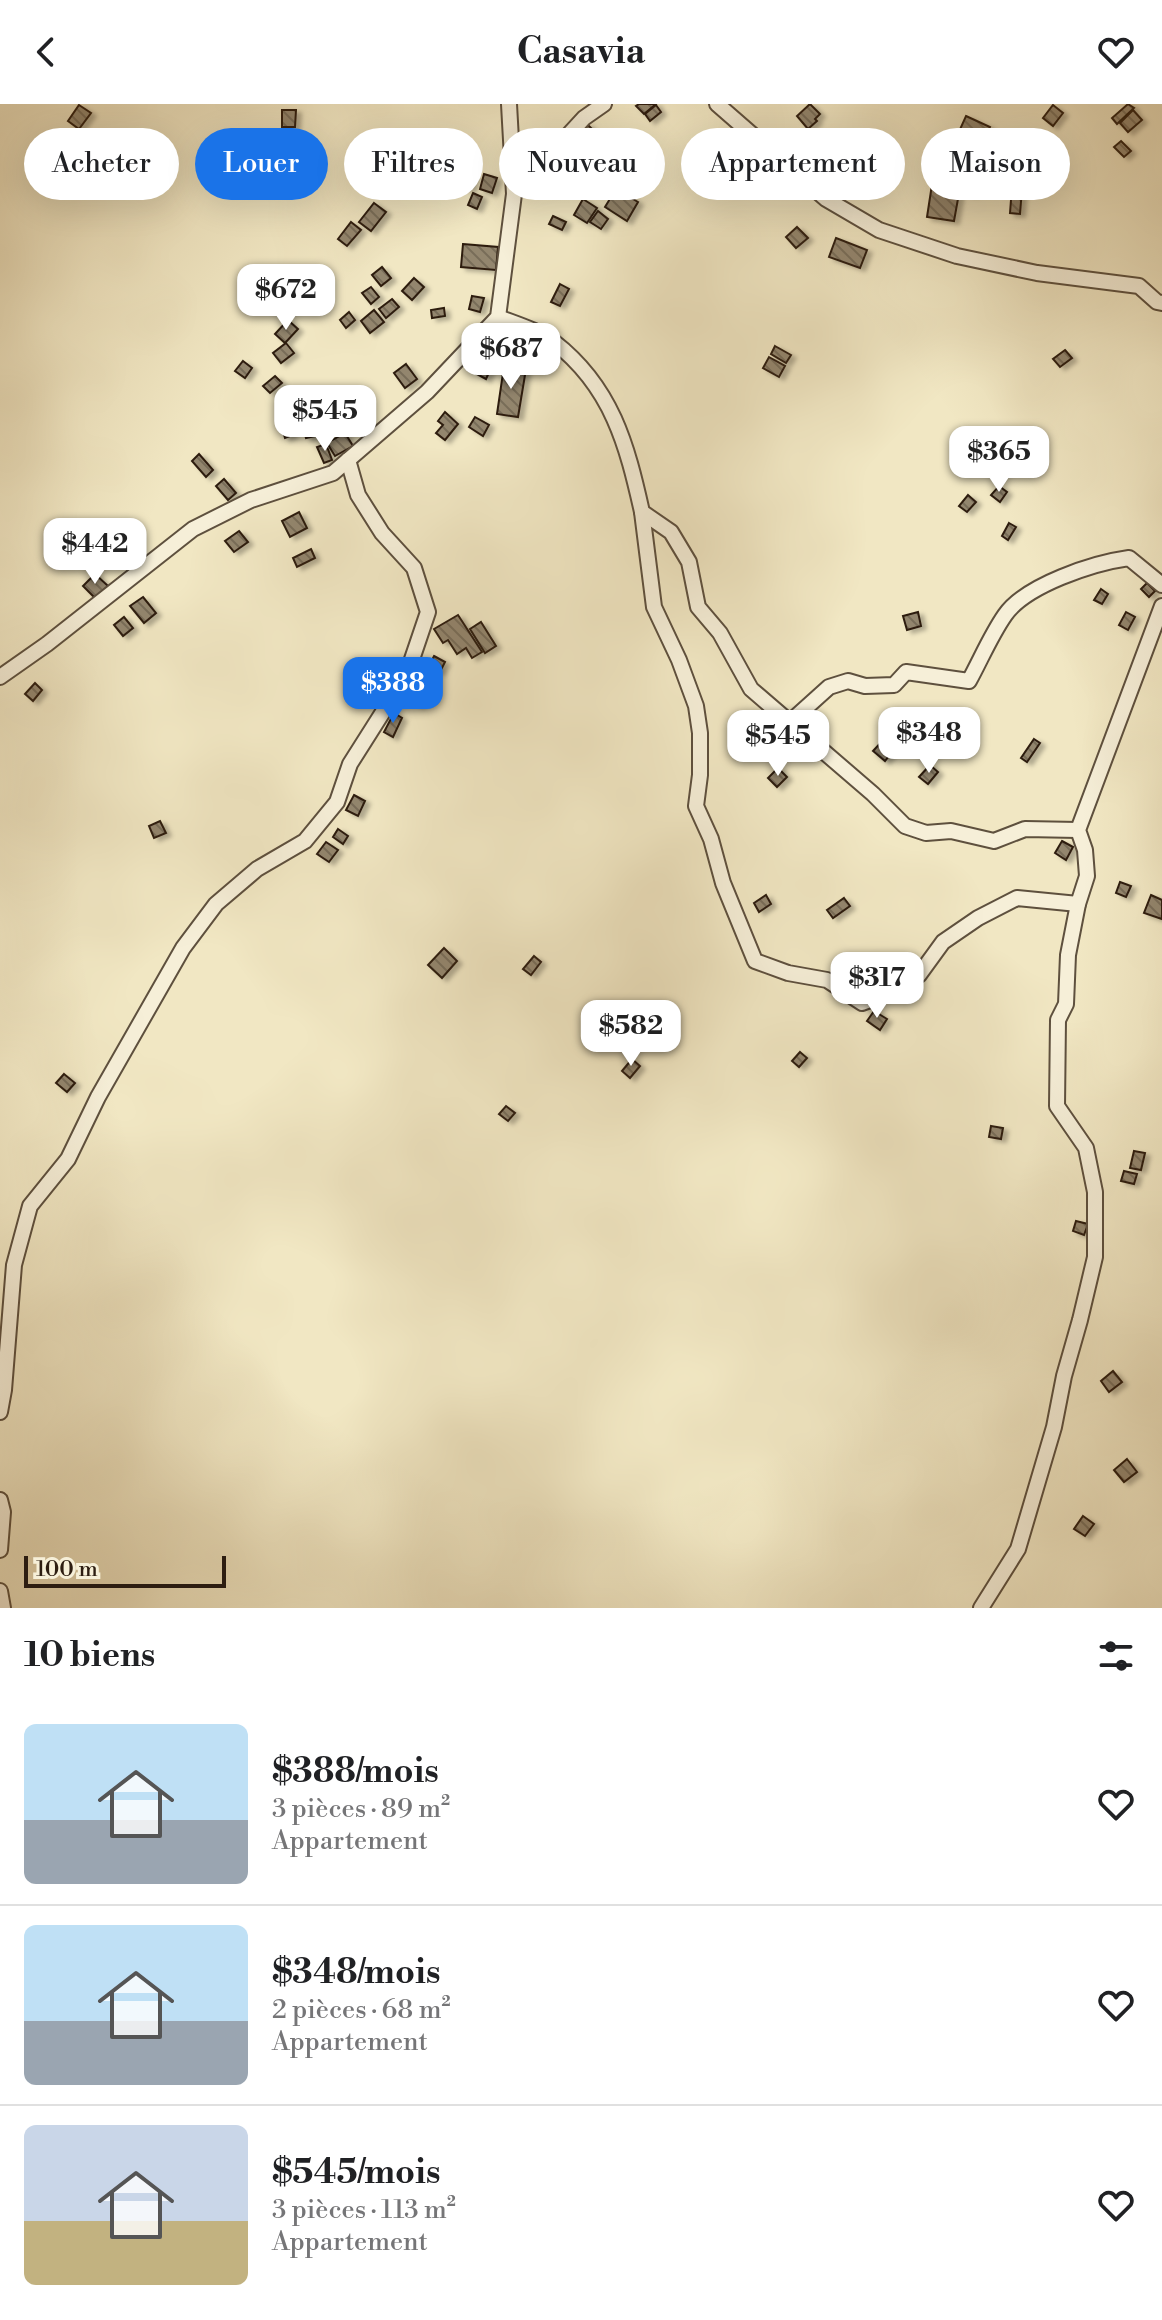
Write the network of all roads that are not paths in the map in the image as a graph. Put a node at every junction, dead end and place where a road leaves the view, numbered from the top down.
1 (509, 104) edge
2 (604, 104) edge
3 (717, 104) edge
4 (510, 128) edge
5 (575, 128) edge
6 (513, 200) edge
7 (1162, 303) edge
8 (498, 317) junction
9 (348, 460) junction
10 (642, 512) junction
11 (1162, 585) edge
12 (1162, 606) edge
13 (0, 677) edge
14 (789, 723) junction
15 (1078, 830) junction
16 (1078, 904) junction
17 (0, 1412) edge
18 (0, 1500) edge
19 (0, 1550) edge
20 (0, 1591) edge
21 (3, 1608) edge
22 (981, 1608) edge

1 - 4 street
2 - 5 street
3 - 7 street
6 - 8 street
8 - 9 street
8 - 10 street
9 - 13 street
9 - 17 street
10 - 14 street
10 - 16 street
11 - 14 street
12 - 15 street
14 - 15 street
15 - 16 street
16 - 22 street
18 - 19 street
20 - 21 street

